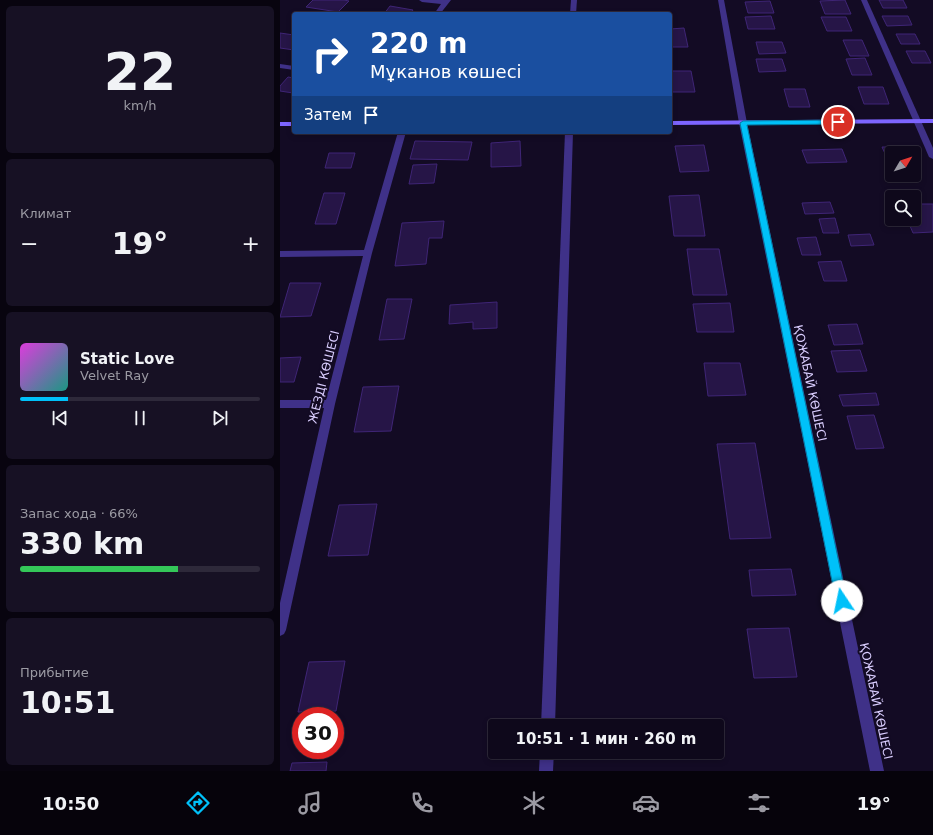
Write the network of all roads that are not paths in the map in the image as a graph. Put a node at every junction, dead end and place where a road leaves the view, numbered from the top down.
1 (422, 0) edge
2 (574, 0) edge
3 (721, 0) edge
4 (864, 0) edge
5 (447, 1) edge
6 (439, 12) edge
7 (573, 12) edge
8 (280, 66) edge
9 (292, 68) edge
10 (917, 121) junction
11 (933, 121) edge
12 (672, 123) edge
13 (743, 123) junction
14 (280, 124) edge
15 (292, 124) edge
16 (401, 134) edge
17 (569, 134) edge
18 (933, 157) edge
19 (368, 253) junction
20 (280, 254) edge
21 (280, 404) edge
22 (330, 404) junction
23 (280, 627) edge
24 (548, 719) edge
25 (547, 759) edge
26 (546, 771) edge
27 (877, 771) edge

1 - 5 street
2 - 7 street
3 - 13 street, ҚОЖАБАЙ КӨШЕСІ
4 - 10 street
5 - 6 street
8 - 9 street
10 - 11 street
10 - 13 street
10 - 18 street
12 - 13 street
13 - 27 street, ҚОЖАБАЙ КӨШЕСІ
14 - 15 street
16 - 19 street, ЖЕЗДІ КӨШЕСІ
17 - 24 street
19 - 20 street
19 - 22 street, ЖЕЗДІ КӨШЕСІ
21 - 22 street
22 - 23 street, ЖЕЗДІ КӨШЕСІ
25 - 26 street

